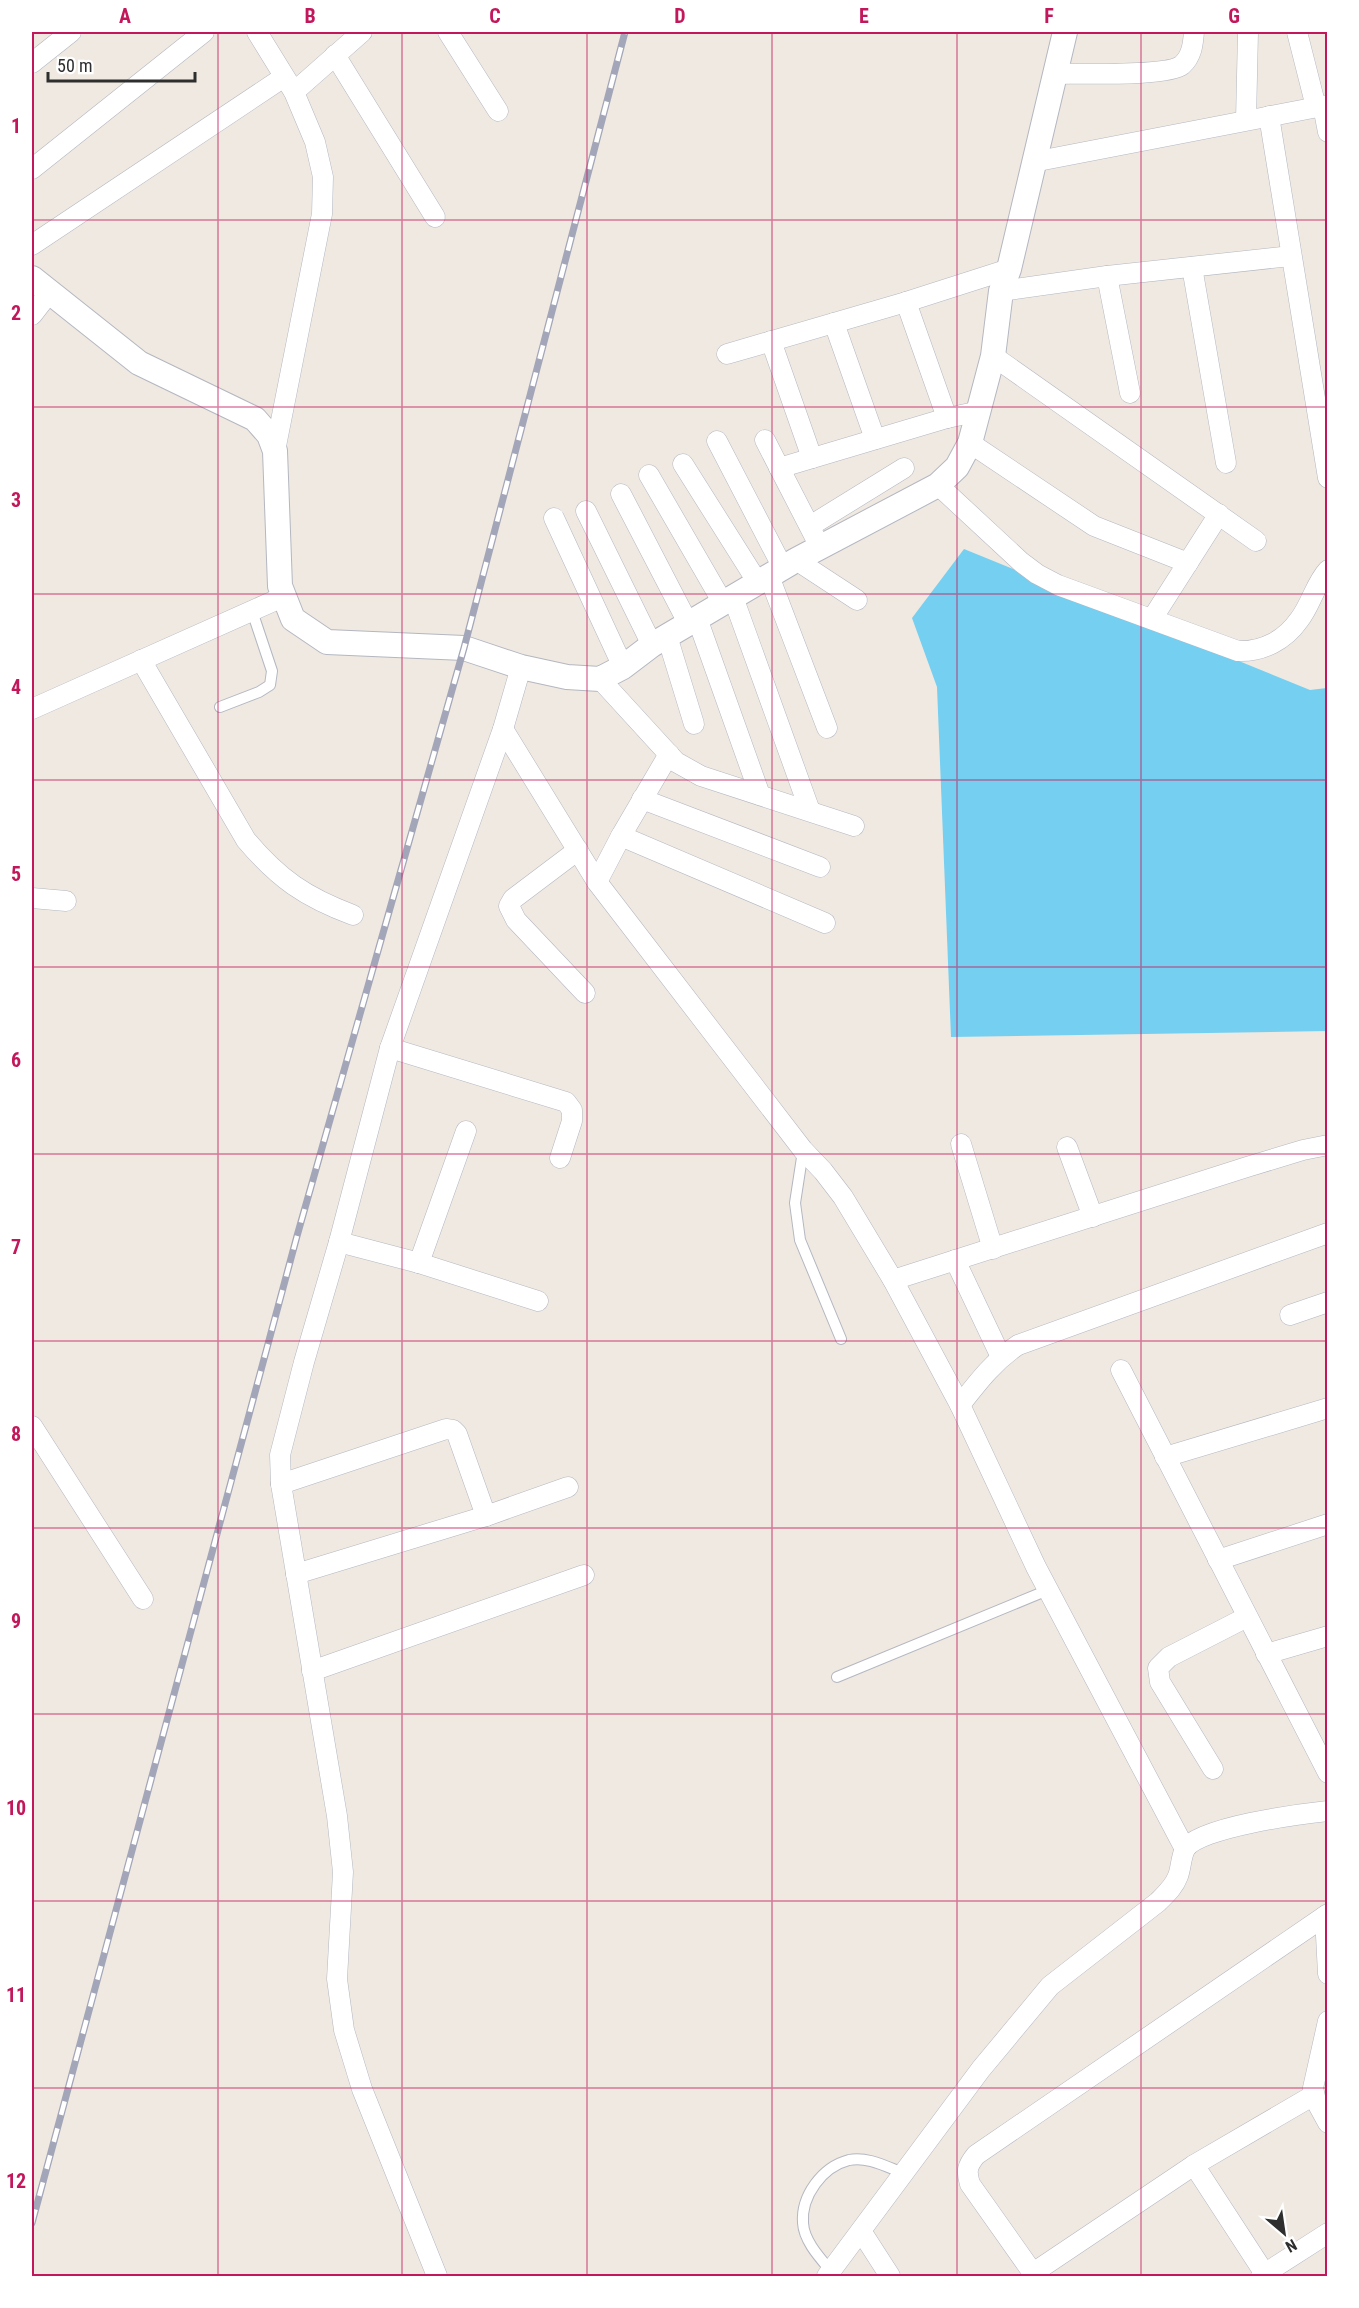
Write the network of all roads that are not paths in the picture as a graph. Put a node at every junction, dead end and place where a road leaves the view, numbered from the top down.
1 (71, 32) edge
2 (204, 32) edge
3 (257, 32) edge
4 (362, 32) edge
5 (448, 32) edge
6 (1065, 32) edge
7 (1194, 32) edge
8 (1248, 32) edge
9 (1297, 32) edge
10 (335, 55) junction
11 (32, 63) edge
12 (1053, 74) junction
13 (289, 84) junction
14 (1322, 106) edge
15 (498, 111) dead end
16 (1269, 116) junction
17 (1246, 120) junction
18 (1328, 132) edge
19 (1032, 162) junction
20 (32, 169) edge
21 (435, 217) dead end
22 (32, 245) edge
23 (1291, 256) junction
24 (1192, 267) junction
25 (1107, 276) junction
26 (1005, 280) junction
27 (40, 286) edge
28 (906, 302) junction
29 (32, 315) edge
30 (834, 323) junction
31 (771, 341) junction
32 (727, 354) dead end
33 (993, 356) junction
34 (1130, 393) dead end
35 (980, 411) junction
36 (947, 418) junction
37 (875, 439) junction
38 (765, 440) dead end
39 (717, 441) dead end
40 (970, 443) junction
41 (275, 451) junction
42 (812, 458) junction
43 (1226, 463) dead end
44 (683, 464) dead end
45 (779, 468) junction
46 (904, 468) dead end
47 (649, 475) dead end
48 (1328, 478) edge
49 (938, 485) junction
50 (621, 494) dead end
51 (586, 511) dead end
52 (1219, 514) junction
53 (554, 518) dead end
54 (815, 536) junction
55 (1256, 541) dead end
56 (1188, 563) junction
57 (1328, 570) edge
58 (777, 572) junction
59 (285, 596) junction
60 (728, 600) junction
61 (857, 600) dead end
62 (252, 611) junction
63 (1152, 619) junction
64 (693, 621) junction
65 (659, 640) junction
66 (141, 660) junction
67 (623, 667) junction
68 (521, 668) junction
69 (600, 679) junction
70 (220, 707) dead end
71 (32, 709) edge
72 (694, 724) dead end
73 (827, 728) dead end
74 (503, 729) junction
75 (669, 754) junction
76 (760, 795) junction
77 (642, 800) junction
78 (810, 811) junction
79 (854, 826) dead end
80 (621, 836) junction
81 (578, 850) junction
82 (820, 867) dead end
83 (597, 882) junction
84 (32, 898) edge
85 (66, 901) dead end
86 (353, 915) dead end
87 (825, 923) dead end
88 (585, 993) dead end
89 (390, 1048) junction
90 (466, 1131) dead end
91 (961, 1144) dead end
92 (1328, 1145) edge
93 (1067, 1147) dead end
94 (803, 1150) junction
95 (560, 1158) dead end
96 (1093, 1217) junction
97 (1328, 1233) edge
98 (339, 1242) junction
99 (993, 1249) junction
100 (955, 1260) junction
101 (419, 1263) junction
102 (893, 1280) junction
103 (538, 1301) dead end
104 (1328, 1302) edge
105 (1290, 1314) dead end
106 (841, 1339) dead end
107 (1001, 1356) junction
108 (1120, 1370) dead end
109 (960, 1405) junction
110 (1328, 1408) edge
111 (32, 1426) edge
112 (1166, 1457) junction
113 (281, 1484) junction
114 (568, 1487) dead end
115 (486, 1516) junction
116 (1328, 1524) edge
117 (1218, 1560) junction
118 (297, 1574) junction
119 (584, 1575) dead end
120 (1048, 1590) junction
121 (143, 1599) dead end
122 (1247, 1617) junction
123 (1328, 1636) edge
124 (1266, 1654) junction
125 (312, 1671) junction
126 (837, 1677) dead end
127 (1214, 1769) dead end
128 (1328, 1773) edge
129 (1328, 1811) edge
130 (1185, 1849) junction
131 (1326, 1915) edge
132 (1328, 1974) edge
133 (1328, 2021) edge
134 (1314, 2095) junction
135 (1328, 2123) edge
136 (1194, 2165) junction
137 (903, 2173) junction
138 (861, 2231) junction
139 (1328, 2233) edge
140 (829, 2274) edge
141 (1034, 2275) edge
142 (1263, 2275) edge
143 (437, 2277) edge
144 (890, 2277) edge

1 - 11 street
2 - 20 street
3 - 13 street
4 - 10 street
5 - 15 street
6 - 12 street
7 - 12 street
8 - 17 street
9 - 14 street
10 - 13 street
10 - 21 street
12 - 19 street
13 - 22 street
13 - 41 street
14 - 16 street
14 - 18 street
16 - 17 street
16 - 23 street
17 - 19 street
19 - 26 street
23 - 24 street
23 - 48 street
24 - 25 street
24 - 43 street
25 - 26 street
25 - 34 street
26 - 28 street
26 - 33 street
27 - 29 street
27 - 41 street
28 - 30 street
28 - 36 street
30 - 31 street
30 - 37 street
31 - 32 street
31 - 42 street
33 - 35 street
33 - 52 street
35 - 36 street
35 - 40 street
36 - 37 street
37 - 42 street
38 - 45 street
39 - 58 street
40 - 49 street
40 - 56 street
41 - 59 street
42 - 45 street
44 - 58 street
45 - 54 street
46 - 54 street
47 - 60 street
49 - 54 street
49 - 63 street
50 - 64 street
51 - 65 street
52 - 55 street
52 - 56 street
53 - 67 street
54 - 58 street
56 - 63 street
57 - 63 street
58 - 60 street
58 - 61 street
58 - 73 street
59 - 62 street
59 - 68 street
60 - 64 street
60 - 78 street
62 - 66 street
62 - 70 lane
64 - 65 street
64 - 76 street
65 - 67 street
65 - 72 street
66 - 71 street
66 - 86 street
67 - 69 street
68 - 69 street
68 - 74 street
69 - 75 street
74 - 81 street
74 - 89 street
75 - 76 street
75 - 77 street
76 - 78 street
77 - 80 street
77 - 82 street
78 - 79 street
80 - 83 street
80 - 87 street
81 - 83 street
81 - 88 street
83 - 94 street
84 - 85 street
89 - 95 street
89 - 98 street
90 - 101 street
91 - 99 street
92 - 96 street
93 - 96 street
94 - 102 street
94 - 106 lane
96 - 99 street
97 - 107 street
98 - 101 street
98 - 113 street
99 - 100 street
100 - 102 street
100 - 107 street
101 - 103 street
102 - 109 street
104 - 105 street
107 - 109 street
108 - 112 street
109 - 120 street
110 - 112 street
111 - 121 street
112 - 117 street
113 - 115 street
113 - 118 street
114 - 115 street
115 - 118 street
116 - 117 street
117 - 122 street
118 - 125 street
119 - 125 street
120 - 126 lane
120 - 130 street
122 - 124 street
122 - 127 street
123 - 124 street
124 - 128 street
125 - 143 street
129 - 130 street
130 - 137 street
131 - 132 street
131 - 141 street
133 - 134 street
134 - 135 street
134 - 136 street
136 - 141 street
136 - 142 street
137 - 138 street
137 - 140 lane
138 - 140 street
138 - 144 street
139 - 142 street

